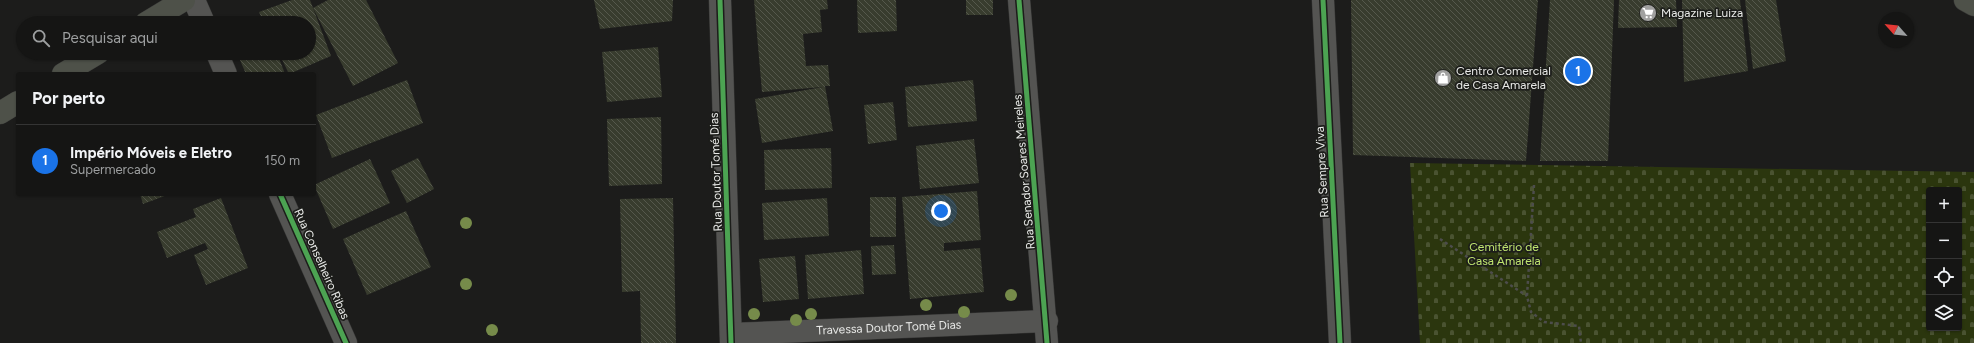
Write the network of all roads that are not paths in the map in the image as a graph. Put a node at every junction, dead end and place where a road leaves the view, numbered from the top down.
1 (184, 0) edge
2 (194, 0) edge
3 (720, 0) edge
4 (1019, 0) edge
5 (1323, 0) edge
6 (1965, 0) edge
7 (1974, 5) edge
8 (158, 16) edge
9 (201, 16) edge
10 (86, 60) edge
11 (220, 60) edge
12 (66, 72) edge
13 (225, 72) edge
14 (16, 103) edge
15 (0, 113) edge
16 (281, 196) edge
17 (1047, 321) junction
18 (731, 338) edge
19 (346, 343) edge
20 (1047, 343) edge
21 (1340, 343) edge

1 - 8 main road
2 - 9 street
3 - 18 street, Rua Doutor Tomé Dias
4 - 17 street, Rua Senador Soares Meireles
5 - 21 street, Rua Sempre Viva
6 - 7 main road
10 - 12 main road
11 - 13 street
14 - 15 main road
16 - 19 street, Rua Conselheiro Ribas
17 - 18 street, Travessa Doutor Tomé Dias
17 - 20 street, Rua Senador Soares Meireles

